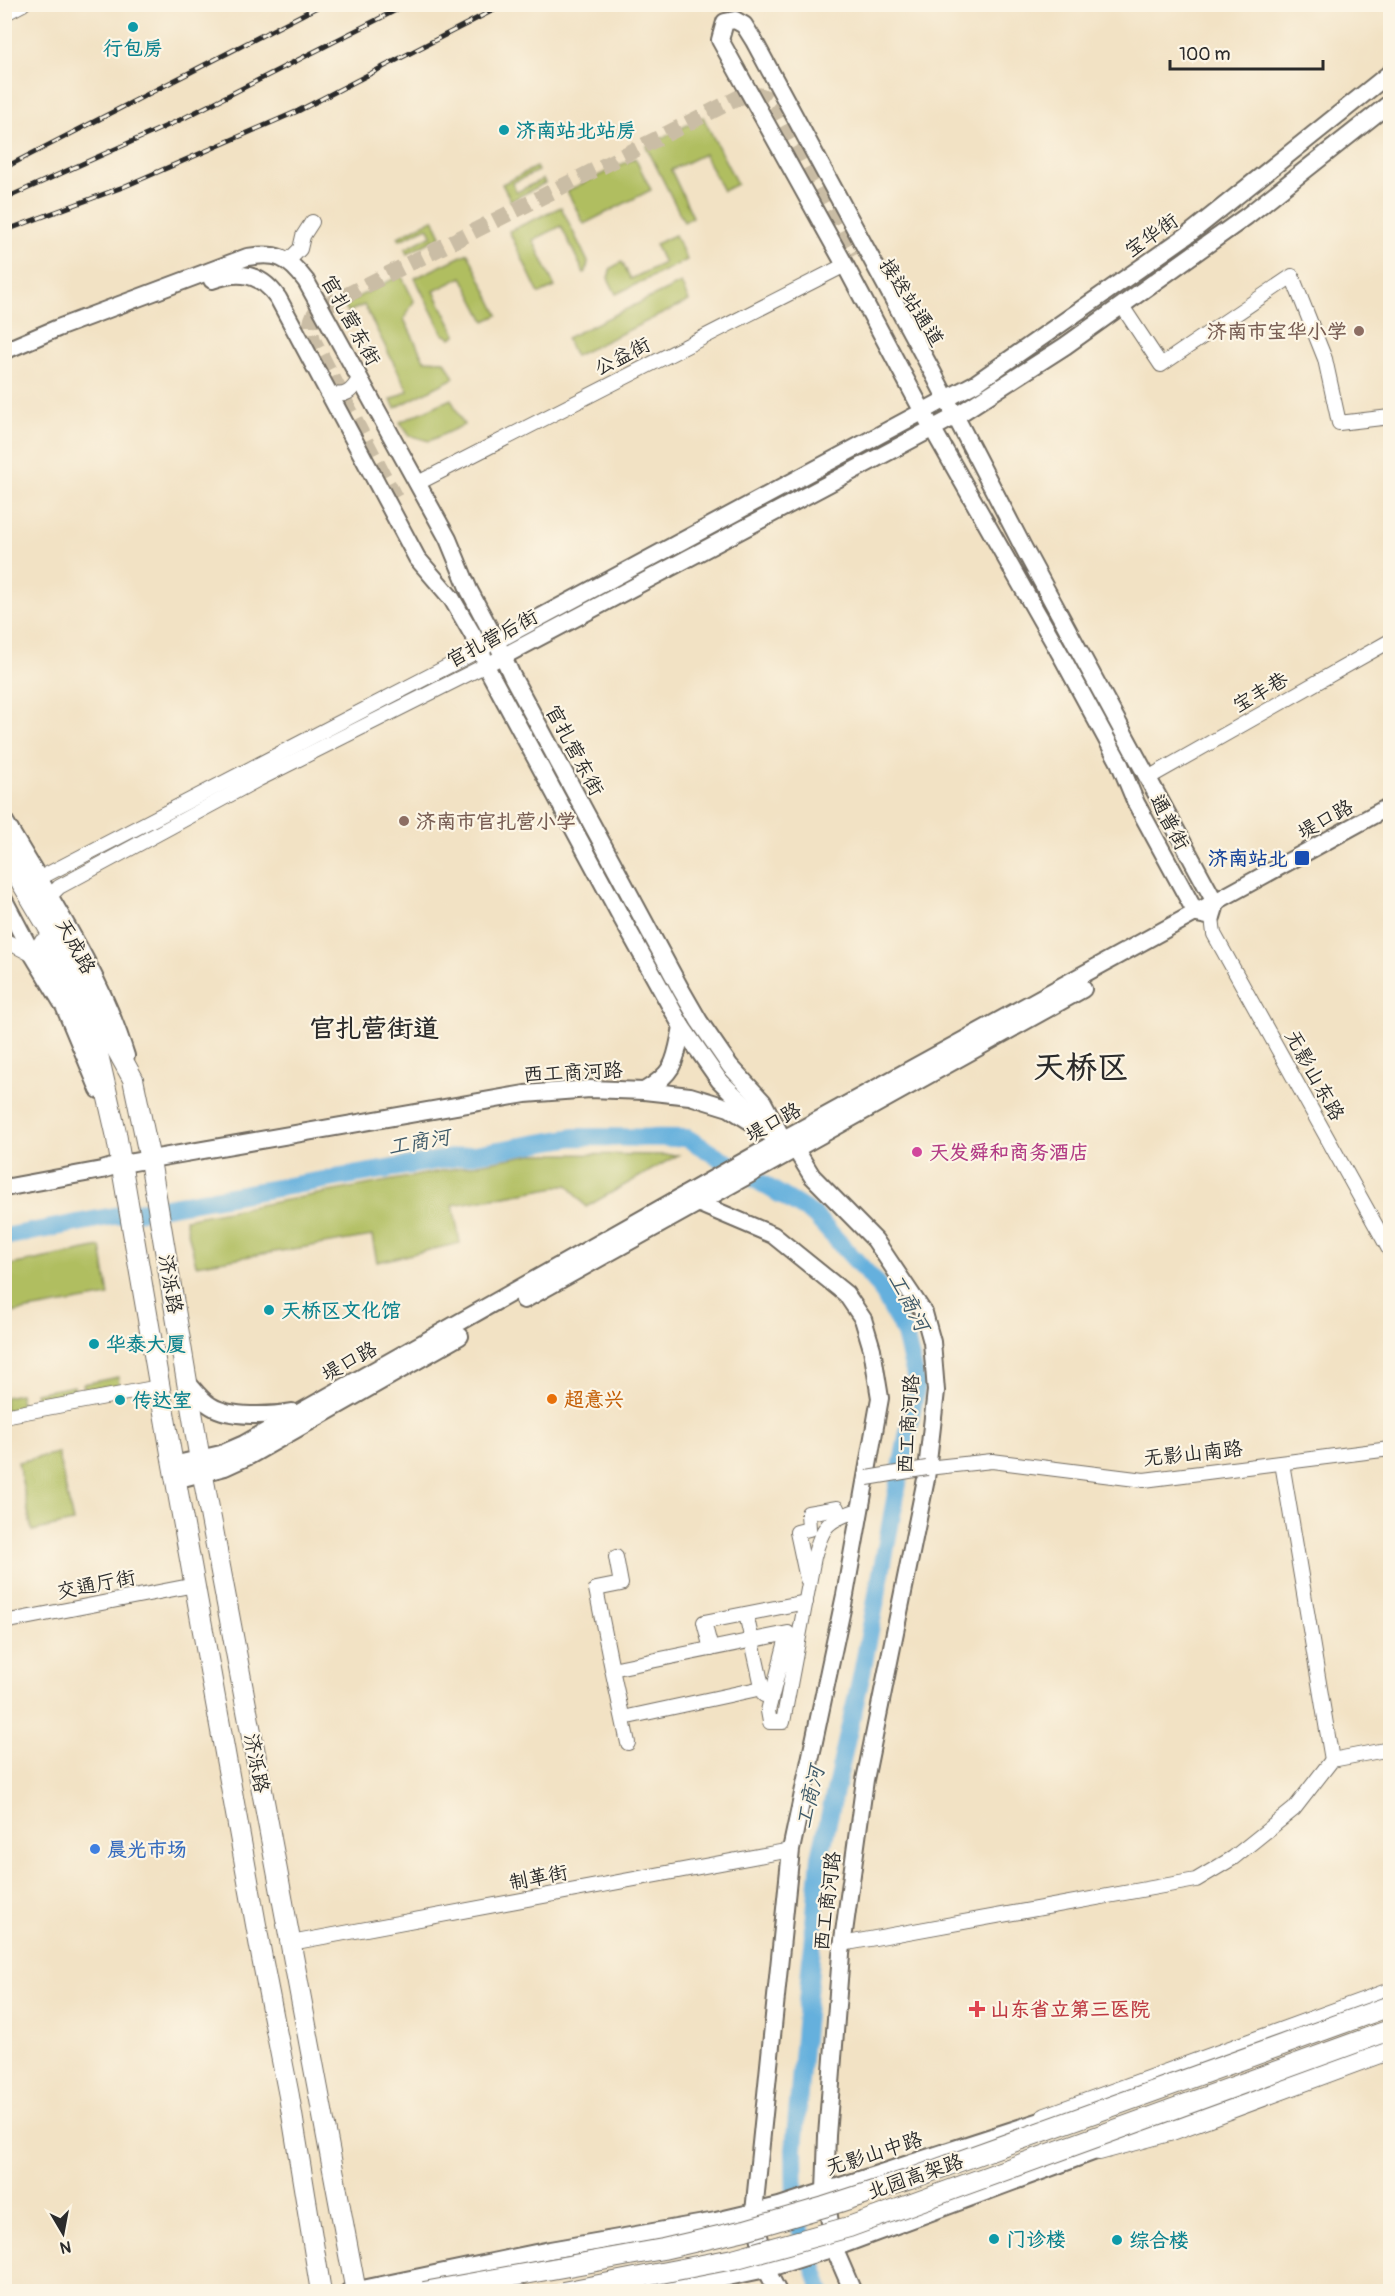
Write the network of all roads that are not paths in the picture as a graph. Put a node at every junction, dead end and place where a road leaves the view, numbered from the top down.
1 (23, 4) edge
2 (4, 14) edge
3 (1390, 72) edge
4 (1390, 103) edge
5 (312, 222) dead end
6 (851, 260) junction
7 (288, 261) junction
8 (1122, 306) junction
9 (4, 351) edge
10 (4, 363) edge
11 (933, 373) junction
12 (359, 379) junction
13 (331, 393) junction
14 (947, 399) junction
15 (922, 412) junction
16 (956, 416) junction
17 (1390, 417) edge
18 (932, 428) junction
19 (418, 483) junction
20 (395, 498) tunnel mouth
21 (452, 599) junction
22 (1390, 640) edge
23 (493, 649) junction
24 (486, 666) junction
25 (1148, 778) junction
26 (1390, 806) edge
27 (1390, 817) edge
28 (4, 820) edge
29 (4, 853) edge
30 (4, 876) edge
31 (38, 879) junction
32 (49, 897) junction
33 (4, 900) edge
34 (1208, 911) junction
35 (4, 940) edge
36 (33, 955) junction
37 (682, 1027) junction
38 (133, 1079) junction
39 (644, 1090) junction
40 (116, 1134) junction
41 (778, 1136) junction
42 (799, 1155) junction
43 (771, 1156) junction
44 (150, 1160) junction
45 (122, 1164) junction
46 (4, 1188) edge
47 (692, 1200) junction
48 (1390, 1251) edge
49 (187, 1382) junction
50 (159, 1387) junction
51 (307, 1408) junction
52 (4, 1416) edge
53 (1390, 1449) edge
54 (1282, 1463) junction
55 (202, 1467) junction
56 (927, 1468) junction
57 (174, 1473) junction
58 (867, 1478) junction
59 (859, 1510) junction
60 (840, 1516) junction
61 (616, 1557) dead end
62 (195, 1585) junction
63 (809, 1587) junction
64 (806, 1602) junction
65 (746, 1614) junction
66 (4, 1622) edge
67 (794, 1631) junction
68 (752, 1640) junction
69 (711, 1649) junction
70 (612, 1669) junction
71 (762, 1688) junction
72 (623, 1718) junction
73 (628, 1743) dead end
74 (1390, 1749) edge
75 (1332, 1760) junction
76 (791, 1850) junction
77 (291, 1943) junction
78 (842, 1944) junction
79 (1390, 1993) edge
80 (1390, 2004) edge
81 (1390, 2030) edge
82 (1390, 2040) edge
83 (1390, 2049) edge
84 (1046, 2118) junction
85 (1099, 2150) junction
86 (819, 2193) junction
87 (761, 2210) junction
88 (828, 2250) junction
89 (766, 2270) junction
90 (353, 2291) edge
91 (321, 2292) edge
92 (424, 2292) edge
93 (563, 2292) edge
94 (657, 2292) edge
95 (778, 2292) edge
96 (853, 2292) edge

1 - 2 street
3 - 14 main road, 宝华街
4 - 8 main road, 宝华街
5 - 7 street
6 - 11 main road, 接送站通道
6 - 11 main road
6 - 15 main road, 通普街
6 - 19 street, 公益街
7 - 9 main road
7 - 12 main road, 官扎营东街
8 - 16 main road, 宝华街
8 - 17 street
10 - 13 main road, 官扎营东街
11 - 14 main road, 通普街
12 - 13 street
12 - 19 main road, 官扎营东街
13 - 21 main road, 官扎营东街
14 - 15 main road, 宝华街
14 - 16 main road, 通普街
15 - 18 main road, 通普街
15 - 23 main road, 官扎营后街
16 - 18 main road, 官扎营后街
16 - 25 main road, 通普街
18 - 23 main road, 官扎营后街
18 - 34 main road, 通普街
19 - 23 main road, 官扎营东街
20 - 21 main road
21 - 23 main road, 官扎营东街
22 - 25 street, 宝丰巷
23 - 24 main road, 官扎营东街
23 - 31 street, 官扎营后街
23 - 41 main road, 官扎营东街
24 - 32 street, 官扎营后街
24 - 37 main road, 官扎营东街
25 - 34 main road, 通普街
26 - 34 main road, 堤口路
27 - 34 main road, 堤口路
28 - 31 main road, 天成路
29 - 38 highway, 天成路
30 - 40 highway, 天成路
31 - 32 main road, 天成路
32 - 38 main road, 天成路
33 - 36 main road, 天成路
34 - 41 main road, 堤口路
34 - 42 main road, 堤口路
34 - 48 street, 无影山东路
35 - 36 street
36 - 40 main road, 天成路
37 - 39 main road
37 - 41 main road, 官扎营东街
38 - 44 highway, 天成路
39 - 41 main road, 西工商河路
39 - 44 main road, 西工商河路
40 - 45 highway, 天成路
41 - 42 main road, 西工商河路
41 - 43 main road, 堤口路
42 - 43 main road, 堤口路
42 - 56 main road, 西工商河路
43 - 47 main road, 堤口路
44 - 45 main road, 西工商河路
44 - 49 highway, 济泺路
45 - 46 main road, 西工商河路
45 - 50 highway, 济泺路
47 - 51 main road, 堤口路
47 - 55 main road, 堤口路
47 - 58 main road, 西工商河路
49 - 51 main road
49 - 55 highway, 济泺路
50 - 52 street
50 - 57 highway, 济泺路
51 - 55 main road, 堤口路
53 - 54 street, 无影山南路
54 - 56 street, 无影山南路
54 - 75 street
55 - 57 main road, 堤口路
55 - 77 highway, 济泺路
56 - 58 street, 无影山南路, bridge
56 - 78 main road, 西工商河路
57 - 62 highway, 济泺路
58 - 59 main road, 西工商河路
59 - 60 street
59 - 76 main road, 西工商河路
60 - 63 street
60 - 63 street
61 - 70 street
62 - 66 street, 交通厅街
62 - 91 highway, 济泺路
63 - 64 street
64 - 65 street
64 - 67 street
65 - 68 street
65 - 69 street
67 - 68 street
67 - 71 street
68 - 69 street
68 - 71 street
69 - 70 street
70 - 72 street
71 - 72 street
72 - 73 street
74 - 75 street
75 - 78 street
76 - 77 street, 制革街
76 - 87 main road, 西工商河路
77 - 90 highway, 济泺路
78 - 86 main road, 西工商河路
79 - 84 highway
80 - 84 main road, 无影山中路
80 - 92 highway, 北园高架路, bridge
81 - 93 highway, 北园高架路, bridge
82 - 85 main road
83 - 85 highway
84 - 86 main road, 无影山中路
85 - 88 main road
86 - 87 main road, 无影山中路
86 - 88 main road, 西工商河路
87 - 89 main road, 西工商河路
87 - 90 main road, 无影山中路
88 - 89 main road
88 - 96 main road, 西工商河路
89 - 94 main road
89 - 95 main road, 西工商河路

